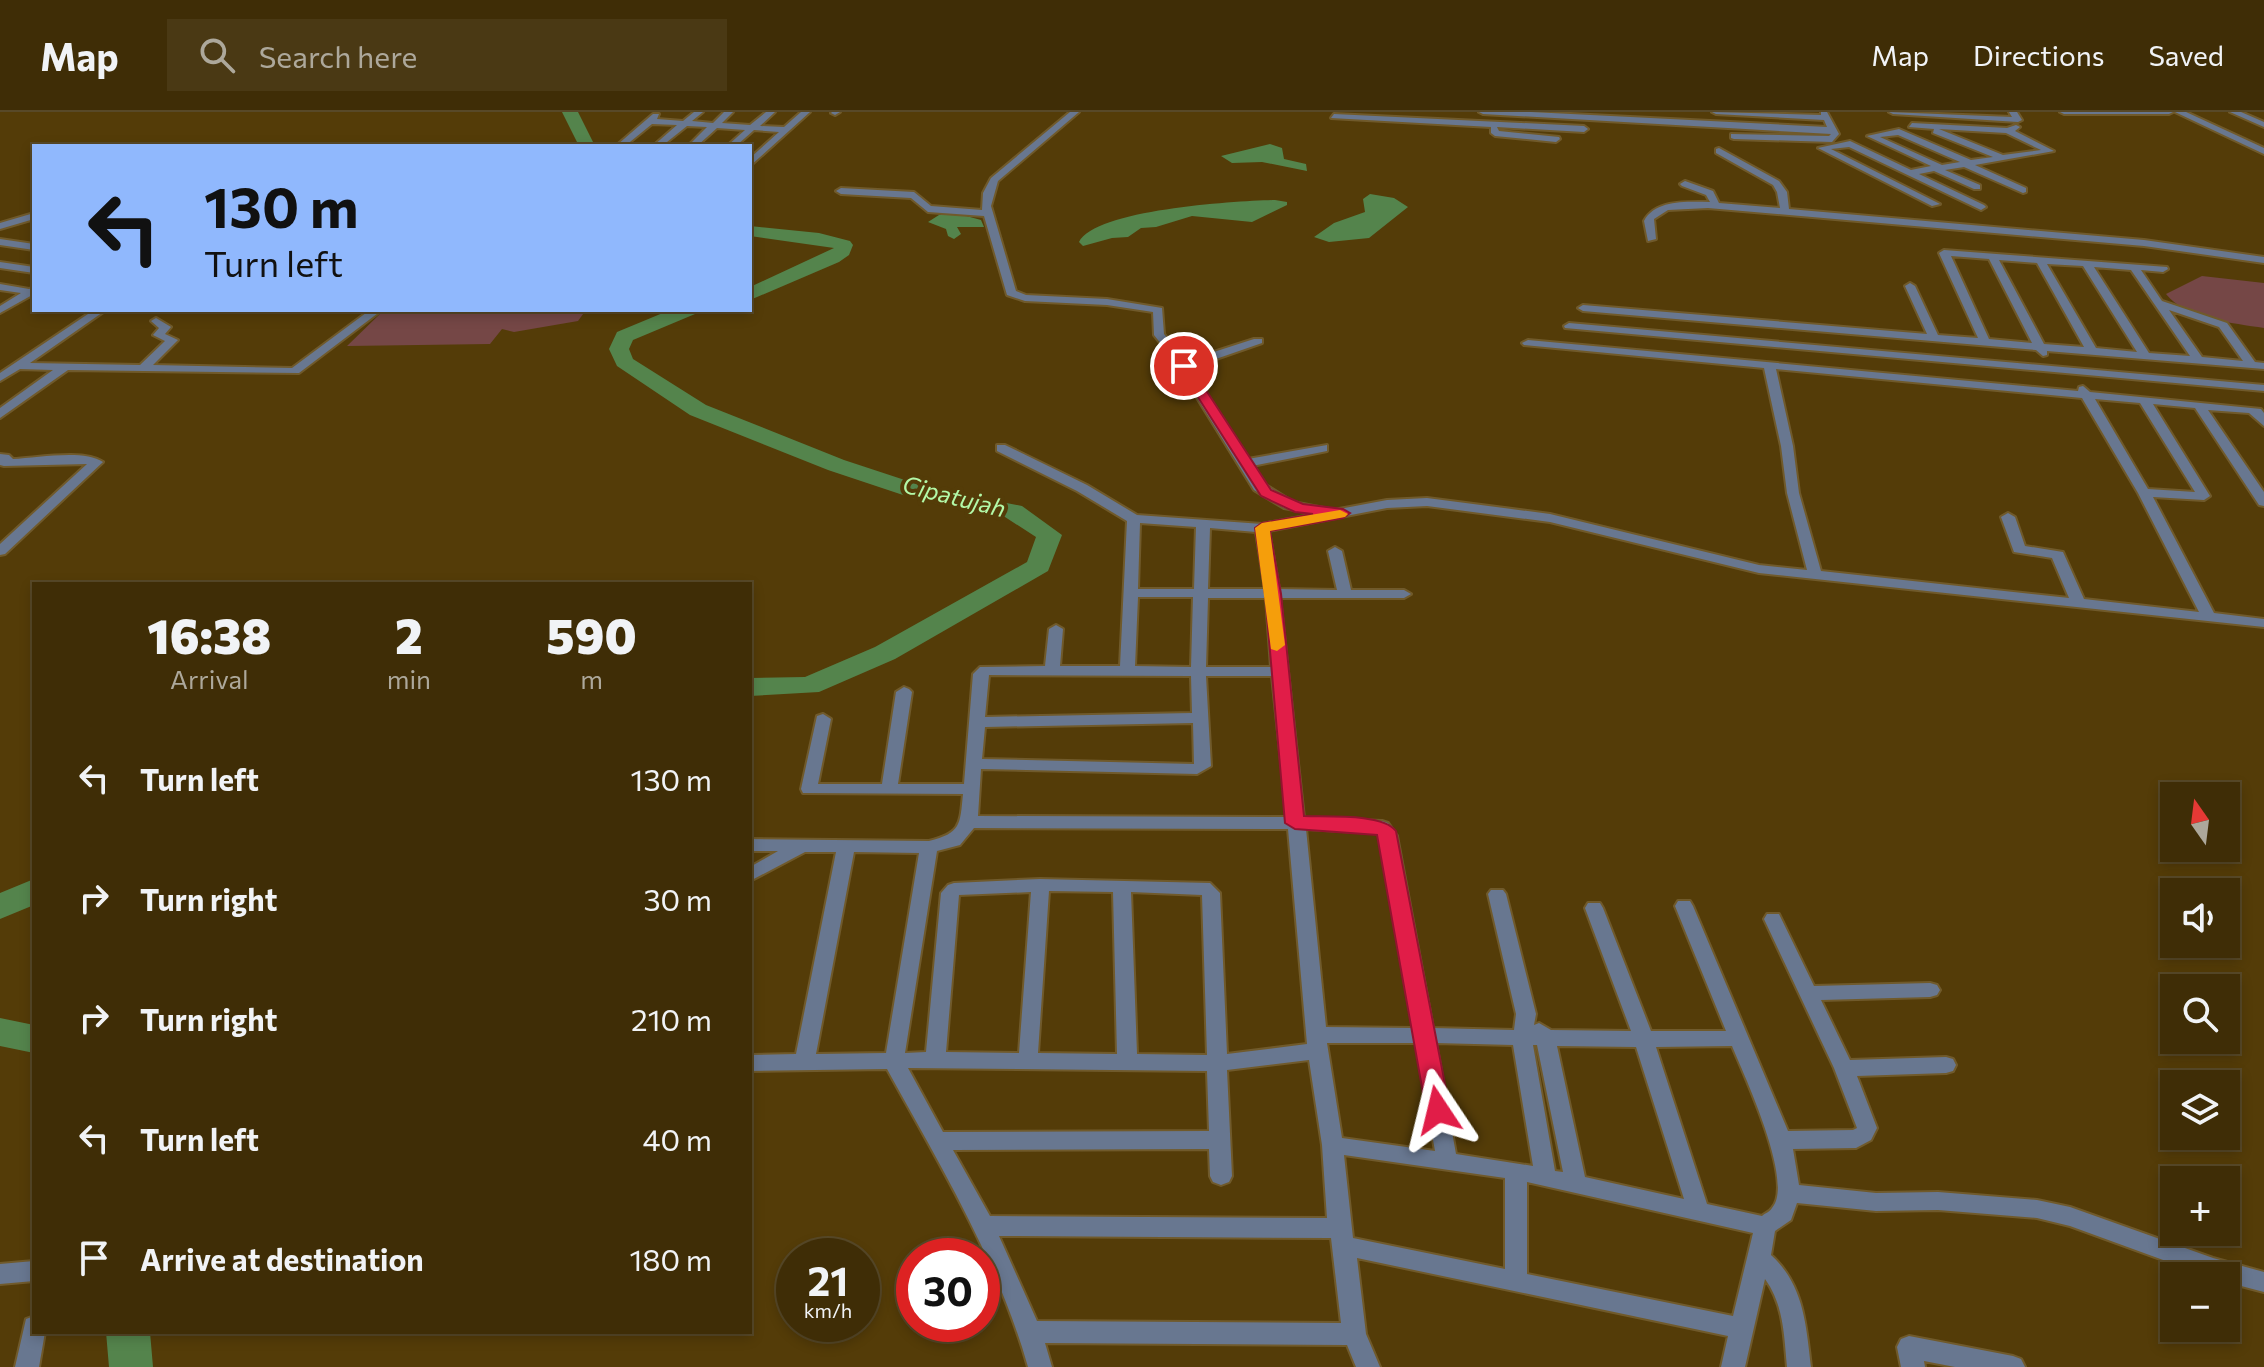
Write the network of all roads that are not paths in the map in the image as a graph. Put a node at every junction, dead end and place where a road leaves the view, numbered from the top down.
1 (660, 112) edge
2 (699, 112) edge
3 (729, 112) edge
4 (771, 112) edge
5 (806, 112) edge
6 (1483, 112) edge
7 (1493, 112) edge
8 (1716, 112) edge
9 (1893, 112) edge
10 (2064, 112) edge
11 (2169, 112) edge
12 (2179, 112) edge
13 (2193, 112) edge
14 (2234, 112) edge
15 (2096, 113) edge
16 (1053, 114) edge
17 (1072, 114) edge
18 (1825, 115) edge
19 (1334, 116) dead end
20 (1658, 116) edge
21 (2016, 116) edge
22 (649, 121) junction
23 (684, 124) junction
24 (1493, 124) junction
25 (713, 125) junction
26 (1912, 125) dead end
27 (1923, 126) junction
28 (751, 128) junction
29 (1584, 129) dead end
30 (2264, 129) edge
31 (786, 130) junction
32 (1833, 130) junction
33 (1664, 131) dead end
34 (2008, 131) junction
35 (2236, 133) junction
36 (1734, 136) dead end
37 (1556, 139) dead end
38 (622, 144) edge
39 (659, 144) edge
40 (694, 144) edge
41 (733, 144) edge
42 (1719, 151) dead end
43 (2264, 151) edge
44 (2001, 158) junction
45 (752, 161) edge
46 (1967, 164) junction
47 (1938, 168) junction
48 (1911, 172) junction
49 (1881, 177) junction
50 (1685, 184) dead end
51 (1977, 187) dead end
52 (2023, 190) dead end
53 (841, 191) dead end
54 (1958, 195) junction
55 (1716, 206) junction
56 (1981, 207) dead end
57 (988, 213) junction
58 (1785, 213) junction
59 (32, 217) edge
60 (0, 226) edge
61 (32, 227) edge
62 (0, 234) edge
63 (1651, 239) dead end
64 (0, 242) edge
65 (32, 247) edge
66 (1992, 256) junction
67 (2040, 260) junction
68 (2264, 260) edge
69 (2086, 263) junction
70 (0, 265) edge
71 (2134, 267) junction
72 (2163, 269) dead end
73 (32, 270) edge
74 (1910, 286) dead end
75 (0, 287) edge
76 (32, 291) edge
77 (32, 292) edge
78 (2159, 303) junction
79 (1583, 308) dead end
80 (0, 310) edge
81 (98, 312) edge
82 (374, 312) edge
83 (156, 321) dead end
84 (1569, 326) dead end
85 (1934, 338) junction
86 (1258, 341) dead end
87 (1985, 342) junction
88 (1528, 343) dead end
89 (2039, 347) junction
90 (2092, 351) junction
91 (2145, 356) junction
92 (2198, 360) junction
93 (1769, 365) junction
94 (18, 366) junction
95 (1184, 366) junction
96 (2258, 366) edge
97 (65, 367) junction
98 (142, 369) junction
99 (2051, 369) junction
100 (2072, 371) junction
101 (0, 378) edge
102 (2264, 388) edge
103 (2086, 394) junction
104 (2144, 400) junction
105 (2199, 405) junction
106 (0, 414) edge
107 (2264, 422) edge
108 (1001, 448) dead end
109 (1323, 448) dead end
110 (0, 458) edge
111 (1247, 463) junction
112 (2259, 486) edge
113 (2144, 493) junction
114 (2264, 502) edge
115 (1343, 513) junction
116 (2008, 517) dead end
117 (1134, 519) junction
118 (1203, 525) junction
119 (1262, 528) junction
120 (0, 551) edge
121 (1335, 551) dead end
122 (1815, 574) junction
123 (1129, 593) junction
124 (1199, 594) junction
125 (1273, 594) junction
126 (1345, 594) junction
127 (1404, 594) dead end
128 (2078, 603) junction
129 (2208, 615) junction
130 (2264, 623) edge
131 (1056, 629) dead end
132 (1052, 670) junction
133 (1127, 672) junction
134 (1198, 672) junction
135 (1279, 672) junction
136 (904, 692) dead end
137 (1201, 718) junction
138 (823, 719) dead end
139 (976, 722) junction
140 (973, 764) junction
141 (889, 789) junction
142 (969, 789) junction
143 (969, 822) junction
144 (1295, 823) junction
145 (752, 845) edge
146 (801, 846) junction
147 (846, 847) junction
148 (929, 847) junction
149 (752, 876) edge
150 (1040, 885) junction
151 (1122, 886) junction
152 (1497, 894) dead end
153 (1684, 906) dead end
154 (1594, 908) dead end
155 (1773, 919) dead end
156 (1930, 990) dead end
157 (1807, 993) junction
158 (1526, 1014) junction
159 (1424, 1034) junction
160 (1545, 1037) junction
161 (1522, 1038) junction
162 (1739, 1038) junction
163 (1644, 1040) junction
164 (1318, 1043) junction
165 (935, 1060) junction
166 (1028, 1061) junction
167 (1127, 1061) junction
168 (805, 1062) junction
169 (894, 1062) junction
170 (752, 1063) edge
171 (1219, 1063) junction
172 (1946, 1065) dead end
173 (1844, 1068) junction
174 (1220, 1140) junction
175 (1781, 1140) junction
176 (937, 1141) junction
177 (1333, 1145) junction
178 (1447, 1161) junction
179 (1516, 1171) junction
180 (1221, 1176) dead end
181 (1546, 1178) junction
182 (1576, 1184) junction
183 (1789, 1193) junction
184 (1699, 1213) junction
185 (984, 1226) junction
186 (1765, 1226) junction
187 (1342, 1237) junction
188 (1760, 1259) junction
189 (32, 1271) edge
190 (0, 1274) edge
191 (1516, 1281) junction
192 (2264, 1282) edge
193 (1740, 1328) junction
194 (1030, 1332) junction
195 (33, 1334) edge
196 (1354, 1334) junction
197 (27, 1367) edge
198 (1040, 1367) edge
199 (1368, 1367) edge
200 (1733, 1367) edge
201 (1799, 1367) edge
202 (1913, 1367) edge
203 (2013, 1367) edge

1 - 22 street
2 - 23 street
3 - 25 street
4 - 28 street
5 - 31 street
6 - 7 street
7 - 20 street
7 - 24 street
8 - 18 street
9 - 21 street
10 - 15 street
11 - 15 street
12 - 35 street
13 - 35 street
14 - 30 street
16 - 17 street
17 - 57 street
18 - 32 street
19 - 24 street
20 - 32 street
20 - 33 street
21 - 34 street
22 - 23 street
22 - 38 street
23 - 25 street
23 - 39 street
24 - 29 street
24 - 37 street
25 - 28 street
25 - 40 street
26 - 27 street
27 - 34 street
27 - 44 street
28 - 31 street
28 - 41 street
30 - 35 street
31 - 45 street
32 - 36 street
34 - 44 street
35 - 43 street
42 - 58 street
44 - 46 street
46 - 47 street
46 - 47 street
46 - 52 street
47 - 48 street
47 - 51 street
48 - 49 street
48 - 49 street
48 - 54 street
49 - 54 street
50 - 55 street
53 - 57 street
54 - 56 street
55 - 58 street
55 - 63 street
57 - 95 street
58 - 68 street
59 - 60 street
61 - 62 street
64 - 65 street
66 - 67 street
66 - 87 street
66 - 89 street
67 - 69 street
67 - 90 street
69 - 71 street
69 - 91 street
70 - 73 street
71 - 72 street
71 - 78 street
74 - 85 street
75 - 76 street
77 - 80 street
78 - 92 street
78 - 96 street
79 - 85 street
81 - 94 street
82 - 98 street
83 - 98 street
84 - 99 street
85 - 87 street
86 - 95 street
87 - 89 street
88 - 93 street
89 - 90 street
89 - 99 street
90 - 91 street
91 - 92 street
92 - 96 street
93 - 103 street
93 - 122 street
94 - 97 street
94 - 101 street
95 - 111 street
97 - 98 street
97 - 106 street
99 - 100 street
100 - 102 street
100 - 103 street
103 - 104 street
103 - 113 street
104 - 105 street
104 - 113 street
105 - 107 street
105 - 112 street
108 - 117 street
109 - 111 street
110 - 120 street
111 - 115 street
112 - 114 street
113 - 129 street
115 - 119 street
115 - 122 street
116 - 128 street
117 - 118 street
117 - 123 street
118 - 119 street
118 - 124 street
119 - 125 street
121 - 126 street
122 - 128 street
123 - 124 street
123 - 133 street
124 - 125 street
124 - 134 street
125 - 126 street
125 - 135 street
126 - 127 street
128 - 129 street
129 - 130 street
131 - 132 street
132 - 133 street
132 - 139 street
133 - 134 street
134 - 135 street
134 - 137 street
135 - 144 street
136 - 141 street
137 - 139 street
137 - 140 street
138 - 141 street
139 - 140 street
140 - 142 street
141 - 142 street
142 - 143 street
143 - 144 street
143 - 148 street
144 - 159 street
144 - 164 street
145 - 146 street
146 - 147 street
146 - 149 street
147 - 148 street
147 - 168 street
148 - 169 street
150 - 151 street
150 - 165 street
150 - 166 street
151 - 167 street
151 - 171 street
152 - 158 street
153 - 162 street
154 - 163 street
155 - 157 street
156 - 157 street
157 - 173 street
158 - 160 street
158 - 161 street
159 - 161 street
159 - 164 street
159 - 178 street
160 - 161 street
160 - 163 street
160 - 182 street
161 - 181 street
162 - 163 street
162 - 175 street
163 - 184 street
164 - 171 street
164 - 177 street
165 - 166 street
165 - 169 street
166 - 167 street
167 - 171 street
168 - 169 street
168 - 170 street
169 - 176 street
171 - 174 street
172 - 173 street
173 - 175 street
174 - 176 street
174 - 180 street
175 - 183 street
176 - 185 street
177 - 178 street
177 - 187 street
178 - 179 street
179 - 181 street
179 - 191 street
181 - 182 street
182 - 184 street
183 - 186 street
183 - 192 street
184 - 186 street
185 - 187 street
185 - 194 street
186 - 188 street
187 - 191 street
187 - 196 street
188 - 193 street
188 - 201 street
189 - 190 street
191 - 193 street
193 - 200 street
194 - 196 street
194 - 198 street
195 - 197 street
196 - 199 street
202 - 203 street

